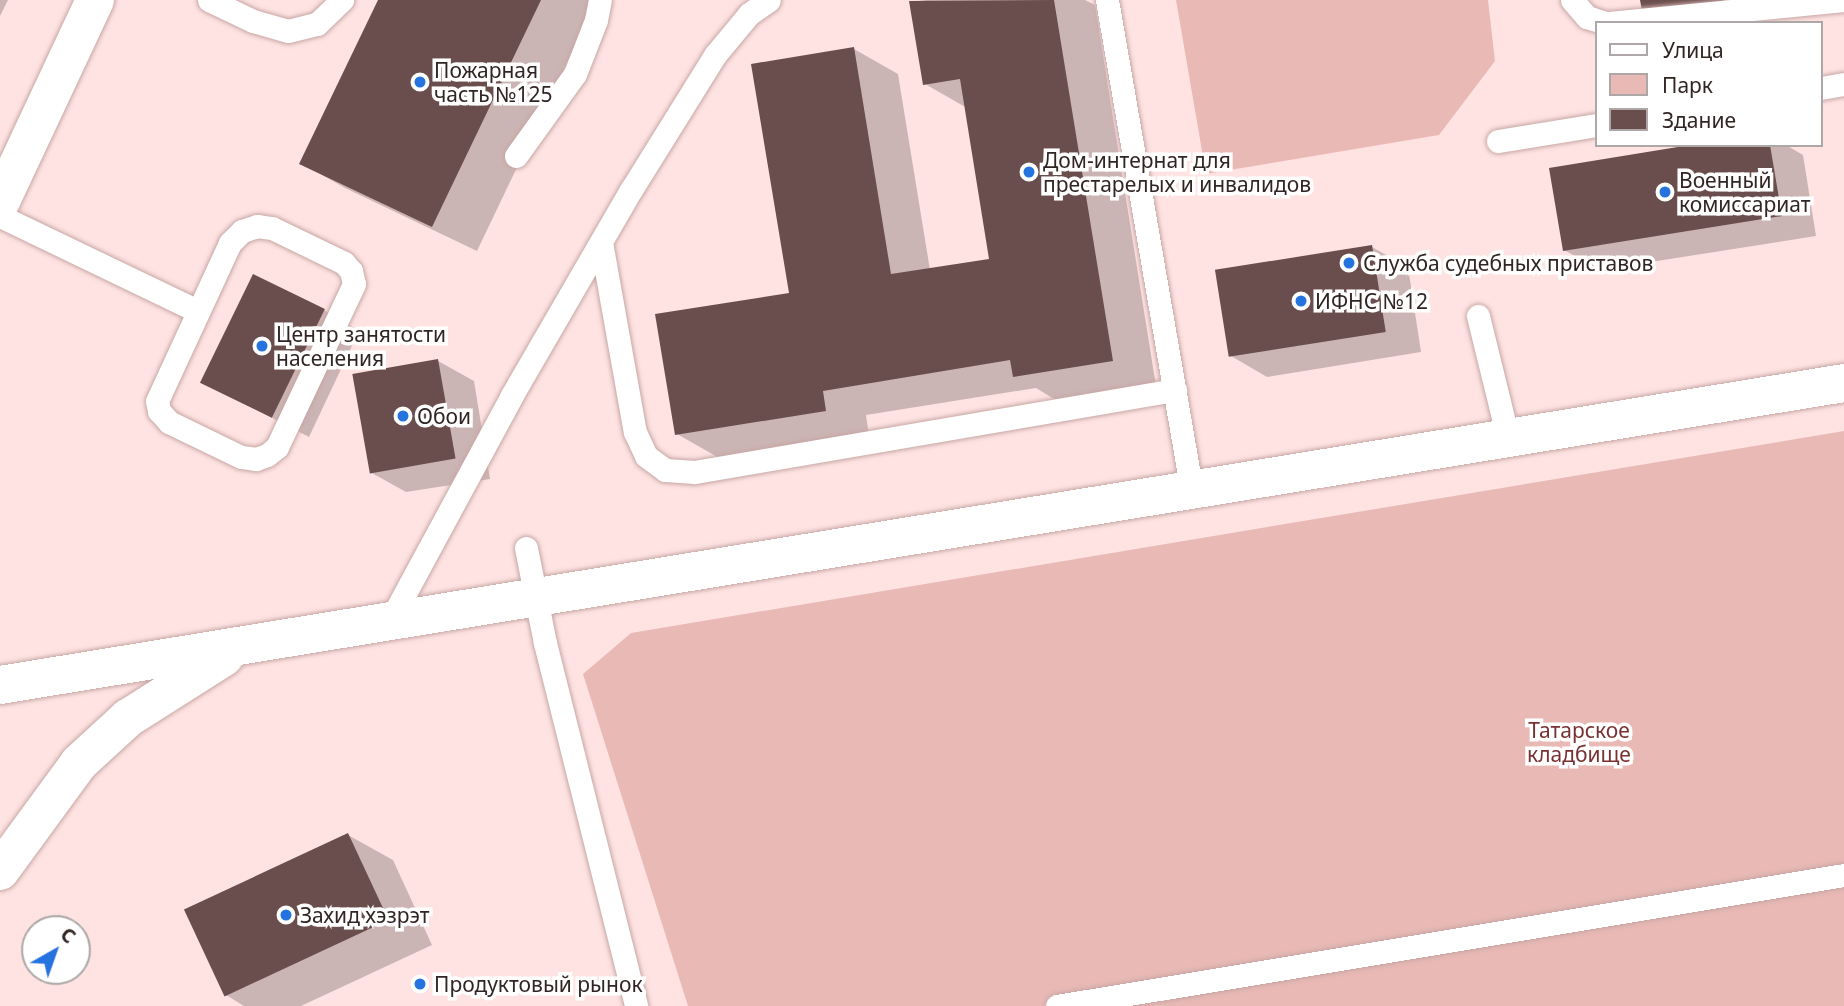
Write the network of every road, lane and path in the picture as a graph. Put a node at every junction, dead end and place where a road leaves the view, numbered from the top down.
1 (95, 0) edge
2 (209, 0) edge
3 (342, 0) edge
4 (600, 0) edge
5 (769, 0) edge
6 (1107, 0) edge
7 (1572, 0) edge
8 (1844, 0) edge
9 (1600, 21) edge
10 (1628, 21) edge
11 (1844, 84) edge
12 (1823, 88) edge
13 (1596, 125) edge
14 (1498, 141) dead end
15 (516, 156) dead end
16 (0, 203) edge
17 (0, 216) edge
18 (601, 242) junction
19 (197, 311) junction
20 (1478, 316) dead end
21 (1844, 383) edge
22 (1175, 390) junction
23 (1508, 438) junction
24 (1192, 489) junction
25 (526, 548) dead end
26 (536, 597) junction
27 (390, 621) junction
28 (244, 645) junction
29 (0, 661) edge
30 (46, 680) junction
31 (0, 685) edge
32 (0, 871) edge
33 (1844, 874) edge
34 (636, 1006) edge
35 (1057, 1006) edge

1 - 16 street
2 - 3 lane
4 - 15 lane
5 - 18 lane
6 - 22 lane
7 - 9 lane
8 - 10 lane
11 - 12 lane
13 - 14 lane
17 - 19 lane
18 - 22 lane
18 - 27 lane
19 - 19 lane
20 - 23 lane
21 - 23 street
22 - 24 lane
23 - 24 street
24 - 26 street
25 - 26 lane
26 - 27 street
26 - 34 lane
27 - 28 street
28 - 30 street
28 - 32 street
29 - 30 street
30 - 31 street
33 - 35 lane

